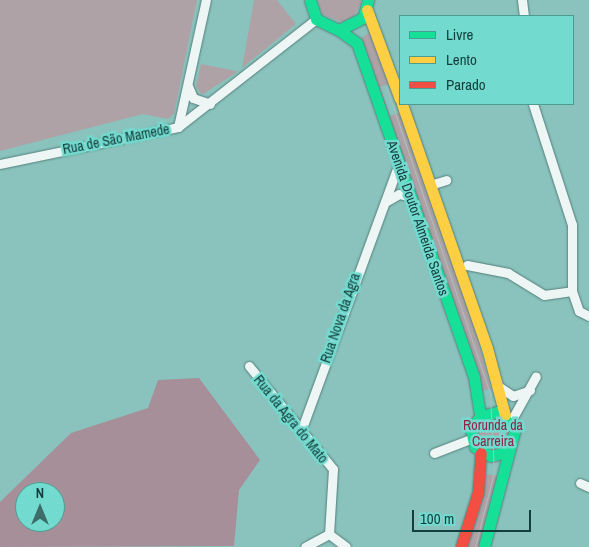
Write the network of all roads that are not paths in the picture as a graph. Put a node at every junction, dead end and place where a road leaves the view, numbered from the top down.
1 (206, 0) edge
2 (310, 0) edge
3 (522, 0) edge
4 (368, 5) edge
5 (524, 15) edge
6 (316, 19) junction
7 (339, 30) junction
8 (188, 86) junction
9 (399, 96) edge
10 (210, 104) junction
11 (402, 105) edge
12 (533, 105) edge
13 (178, 127) junction
14 (399, 163) junction
15 (0, 164) edge
16 (446, 180) dead end
17 (430, 185) junction
18 (411, 197) junction
19 (382, 206) junction
20 (467, 265) dead end
21 (572, 290) junction
22 (589, 316) edge
23 (249, 366) dead end
24 (536, 376) dead end
25 (497, 386) junction
26 (530, 390) junction
27 (480, 416) junction
28 (508, 418) junction
29 (301, 431) junction
30 (471, 439) junction
31 (506, 452) junction
32 (434, 453) dead end
33 (481, 453) junction
34 (580, 483) dead end
35 (589, 487) edge
36 (329, 534) junction
37 (305, 547) edge
38 (346, 547) edge
39 (460, 547) edge
40 (484, 547) edge

1 - 8 street
2 - 6 main road
3 - 5 street
4 - 7 main road
4 - 9 main road
6 - 7 main road, Avenida Doutor Almeida Santos
6 - 10 street, Rua de São Mamede
7 - 14 main road, Avenida Doutor Almeida Santos
8 - 10 street
8 - 13 street
10 - 13 street, Rua de São Mamede
11 - 17 main road, Avenida Doutor Almeida Santos
12 - 21 street
13 - 15 street, Rua de São Mamede
14 - 18 main road, Avenida Doutor Almeida Santos
14 - 19 street, Rua Nova da Agra
16 - 17 street
17 - 25 main road, Avenida Doutor Almeida Santos
18 - 19 street
18 - 27 main road, Avenida Doutor Almeida Santos
19 - 29 street, Rua Nova da Agra
20 - 21 street
21 - 22 street
23 - 29 street, Rua da Agra do Mato
24 - 26 street
25 - 26 street
25 - 28 main road, Avenida Doutor Almeida Santos
26 - 28 street
27 - 28 main road
27 - 30 main road
28 - 31 main road
29 - 36 street, Rua da Agra do Mato
30 - 32 street
30 - 33 main road
31 - 33 main road
31 - 40 main road
33 - 39 main road
34 - 35 street
36 - 37 street
36 - 38 street

